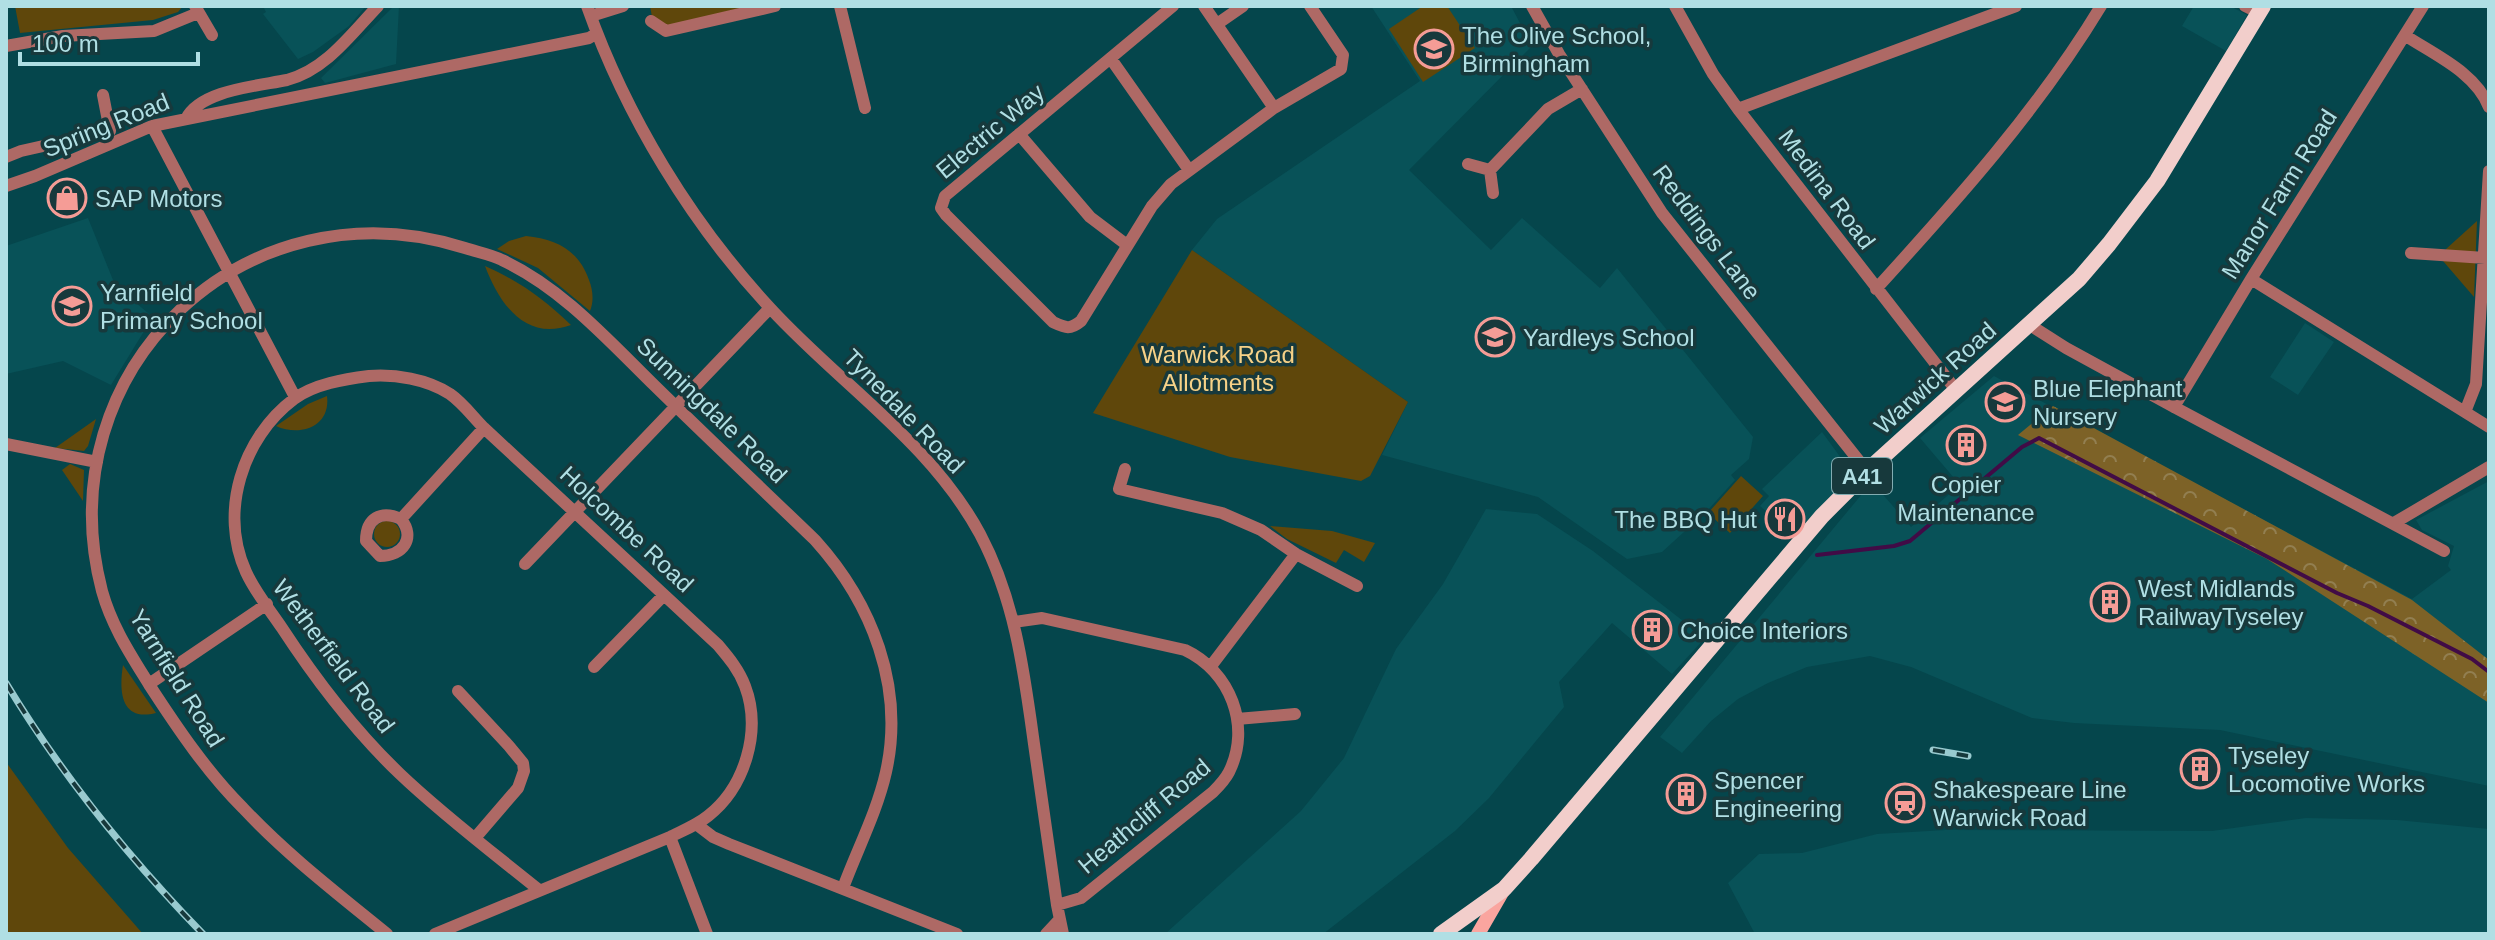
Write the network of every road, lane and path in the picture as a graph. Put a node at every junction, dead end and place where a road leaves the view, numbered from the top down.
1 (378, 6) edge
2 (623, 6) edge
3 (775, 6) edge
4 (840, 6) edge
5 (1173, 6) edge
6 (1204, 6) edge
7 (1243, 6) edge
8 (1310, 6) edge
9 (1532, 6) edge
10 (1675, 6) edge
11 (2016, 6) edge
12 (2101, 6) edge
13 (2423, 6) edge
14 (2256, 8) edge
15 (197, 9) edge
16 (589, 11) edge
17 (651, 21) dead end
18 (1217, 24) junction
19 (597, 33) junction
20 (212, 35) dead end
21 (2406, 36) junction
22 (6, 46) edge
23 (1111, 59) junction
24 (1582, 89) junction
25 (103, 95) dead end
26 (2489, 107) edge
27 (865, 108) dead end
28 (1274, 108) junction
29 (1738, 109) junction
30 (186, 119) junction
31 (152, 126) junction
32 (1019, 134) junction
33 (6, 157) edge
34 (1468, 164) dead end
35 (1189, 170) junction
36 (1490, 170) junction
37 (2489, 171) edge
38 (6, 186) edge
39 (1493, 193) dead end
40 (1127, 245) junction
41 (2411, 253) dead end
42 (2485, 258) junction
43 (229, 271) junction
44 (2251, 279) junction
45 (1876, 289) junction
46 (770, 308) junction
47 (2030, 325) junction
48 (1956, 390) junction
49 (295, 397) junction
50 (675, 406) junction
51 (2174, 407) junction
52 (2465, 412) junction
53 (2489, 427) edge
54 (484, 428) junction
55 (6, 444) edge
56 (97, 462) junction
57 (2489, 467) edge
58 (1125, 469) dead end
59 (1867, 471) junction
60 (575, 510) junction
61 (401, 519) dead end
62 (2394, 523) junction
63 (2444, 551) dead end
64 (1296, 554) junction
65 (525, 564) dead end
66 (1357, 586) dead end
67 (664, 595) junction
68 (267, 604) junction
69 (1014, 622) junction
70 (1211, 666) junction
71 (594, 667) dead end
72 (149, 684) junction
73 (458, 691) dead end
74 (1295, 714) dead end
75 (1237, 719) junction
76 (696, 824) junction
77 (670, 837) junction
78 (475, 838) junction
79 (843, 888) junction
80 (1504, 889) junction
81 (539, 890) junction
82 (1057, 905) junction
83 (1059, 920) junction
84 (1464, 927) edge
85 (387, 934) edge
86 (435, 934) edge
87 (707, 934) edge
88 (957, 934) edge
89 (1046, 934) edge
90 (1063, 934) edge
91 (1441, 934) edge
92 (1478, 934) edge

1 - 30 street, Spring Road
2 - 16 street
3 - 17 street
4 - 27 street
5 - 23 street, Electric Way
6 - 18 street
7 - 18 street
8 - 28 street
9 - 24 street, Reddings Lane
10 - 29 street, Medina Road
11 - 29 street
12 - 45 street
13 - 21 street, Manor Farm Road
14 - 47 highway, Warwick Road / A41
15 - 20 street
15 - 22 street
16 - 19 street, Tynedale Road
18 - 28 street
19 - 30 street
19 - 46 street, Tynedale Road
21 - 26 street
21 - 44 street, Manor Farm Road
23 - 32 street, Electric Way
23 - 35 street
24 - 36 street
24 - 59 street, Reddings Lane
25 - 33 street
28 - 35 street
29 - 45 street, Medina Road
30 - 31 street, Spring Road
31 - 38 street, Spring Road
31 - 43 street
32 - 40 street
32 - 40 street, Electric Way
34 - 36 street
35 - 40 street
36 - 39 street
37 - 42 street
41 - 42 street
42 - 52 street
43 - 49 street
43 - 50 street, Sunningdale Road
43 - 56 street, Yarnfield Road
44 - 51 street, Manor Farm Road
44 - 52 street
45 - 48 street, Medina Road
46 - 50 street
46 - 69 street, Tynedale Road
47 - 48 highway, Warwick Road / A41
47 - 51 street
48 - 59 highway, Warwick Road / A41
49 - 54 street, Holcombe Road
49 - 68 street, Wetherfield Road
50 - 60 street
50 - 79 street, Sunningdale Road
51 - 62 street
52 - 53 street
54 - 60 street, Holcombe Road
54 - 61 street
55 - 56 street
56 - 72 street, Yarnfield Road
57 - 62 street
58 - 64 street
59 - 80 highway, Warwick Road / A41
60 - 65 street
60 - 67 street, Holcombe Road
62 - 63 street
64 - 66 street
64 - 70 street
67 - 71 street
67 - 76 street, Holcombe Road
68 - 72 street
68 - 78 street, Wetherfield Road
69 - 70 street
69 - 82 street, Tynedale Road
70 - 75 street, Heathcliff Road
72 - 85 street, Yarnfield Road
73 - 78 street
74 - 75 street
75 - 82 street, Heathcliff Road
76 - 77 street, Holcombe Road
76 - 79 street
77 - 81 street, Holcombe Road
77 - 87 street
78 - 81 street, Wetherfield Road
79 - 88 street
80 - 84 highway, Warwick Road / A41
80 - 92 main road
81 - 86 street, Holcombe Road
82 - 83 street, Tynedale Road
83 - 89 street
83 - 90 street, Tynedale Road
84 - 91 highway, Warwick Road / A41

